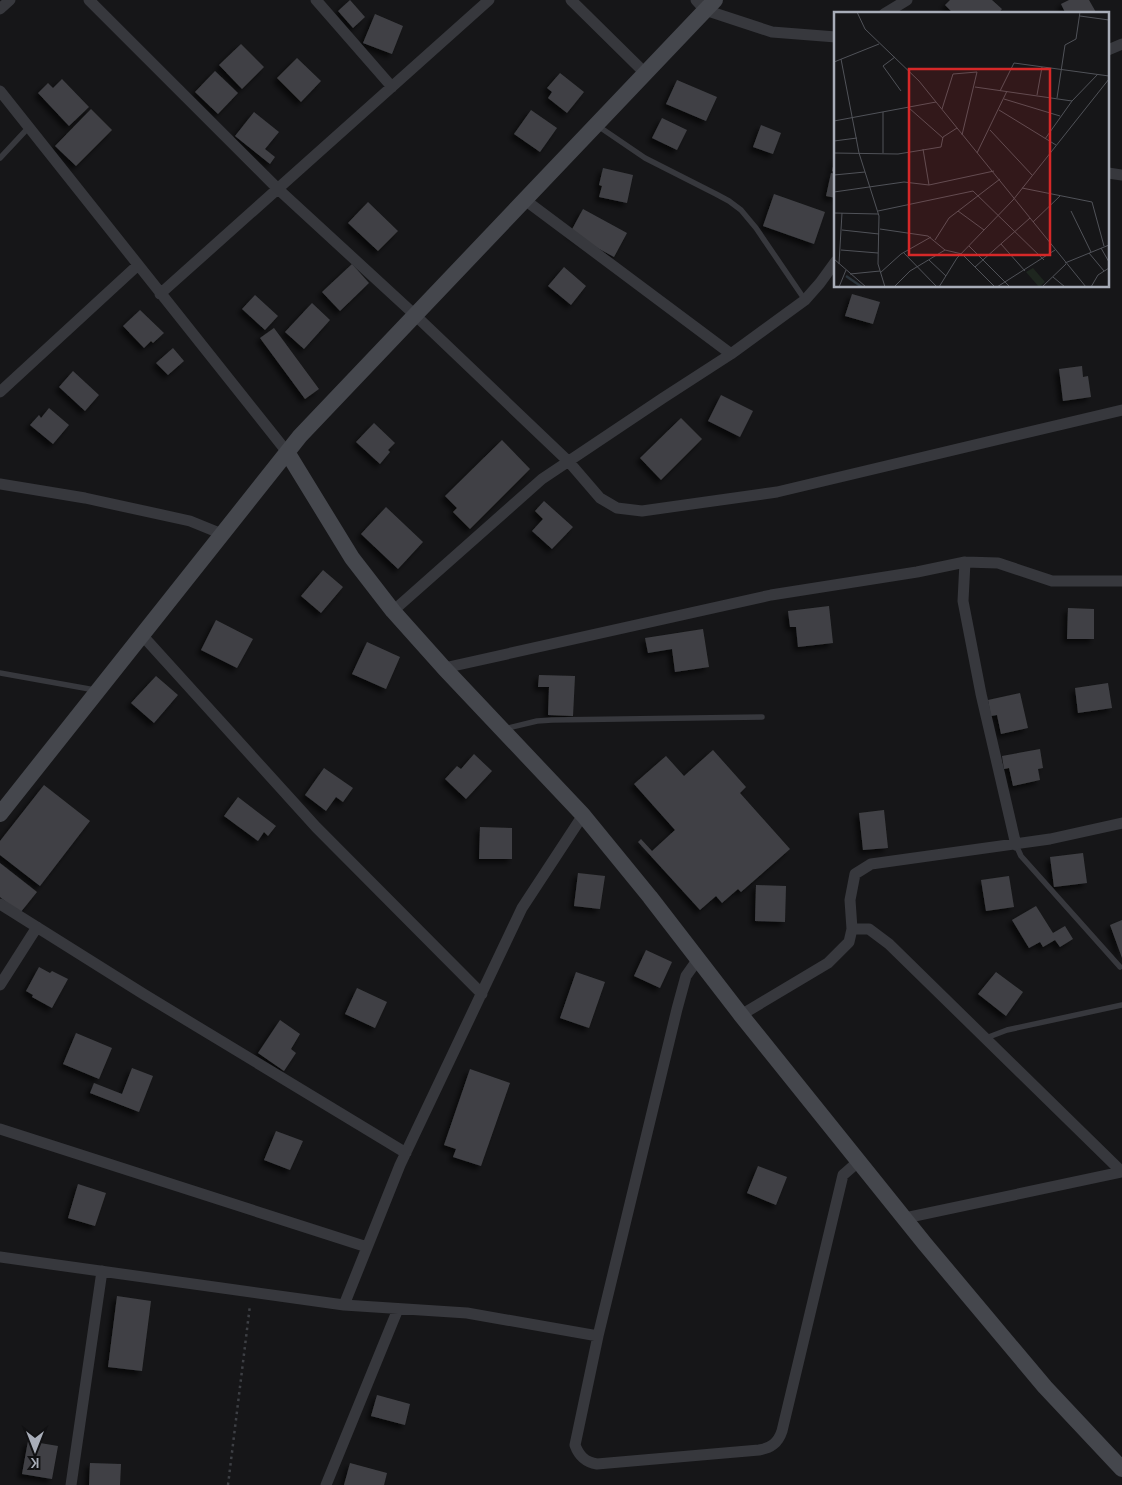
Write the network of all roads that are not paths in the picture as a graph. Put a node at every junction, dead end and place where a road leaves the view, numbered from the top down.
1 (10, 0) edge
2 (88, 0) edge
3 (316, 0) edge
4 (489, 0) edge
5 (570, 0) edge
6 (907, 0) edge
7 (705, 3) edge
8 (0, 9) edge
9 (887, 12) edge
10 (834, 38) edge
11 (1122, 44) edge
12 (1110, 49) edge
13 (645, 73) junction
14 (392, 87) junction
15 (0, 91) edge
16 (596, 125) junction
17 (29, 127) junction
18 (0, 158) edge
19 (278, 189) junction
20 (525, 200) junction
21 (834, 264) edge
22 (138, 265) junction
23 (160, 294) junction
24 (805, 300) junction
25 (415, 315) junction
26 (731, 354) junction
27 (0, 392) edge
28 (1122, 410) edge
29 (287, 452) junction
30 (569, 462) junction
31 (0, 484) edge
32 (222, 534) junction
33 (965, 562) junction
34 (1122, 581) edge
35 (393, 611) junction
36 (142, 635) junction
37 (444, 668) junction
38 (0, 673) edge
39 (98, 691) junction
40 (762, 718) dead end
41 (502, 729) junction
42 (0, 814) edge
43 (583, 815) junction
44 (1122, 823) edge
45 (1016, 845) junction
46 (0, 904) edge
47 (38, 927) junction
48 (852, 929) junction
49 (698, 960) junction
50 (1120, 967) dead end
51 (0, 985) edge
52 (482, 994) junction
53 (1122, 1005) edge
54 (742, 1015) junction
55 (986, 1038) junction
56 (0, 1129) edge
57 (406, 1153) junction
58 (858, 1161) junction
59 (1122, 1172) edge
60 (905, 1218) junction
61 (367, 1247) junction
62 (0, 1257) edge
63 (102, 1271) junction
64 (344, 1305) junction
65 (398, 1309) junction
66 (598, 1336) junction
67 (1122, 1469) edge
68 (71, 1485) edge
69 (326, 1485) edge

1 - 8 street
2 - 19 street
3 - 14 street
4 - 14 street
5 - 13 street
6 - 9 street
7 - 10 street
7 - 13 street
11 - 12 street
13 - 16 street
14 - 19 street
15 - 17 street
16 - 20 street
16 - 24 lane
17 - 18 lane
17 - 22 street
19 - 23 street
19 - 25 street
20 - 25 street
20 - 26 street
21 - 24 street
22 - 23 street
22 - 27 street
23 - 29 street
24 - 26 street
25 - 29 street
25 - 30 street
26 - 30 street
28 - 30 street
29 - 32 street
29 - 35 street
30 - 35 street
31 - 32 street
32 - 36 street
33 - 34 street
33 - 37 street
33 - 45 street
35 - 37 street
36 - 39 street
36 - 52 street
37 - 41 street
38 - 39 lane
39 - 42 street
40 - 41 lane
41 - 43 street
43 - 49 street
43 - 52 street
44 - 45 street
45 - 48 street
45 - 50 lane
46 - 47 street
47 - 51 street
47 - 57 street
48 - 54 street
48 - 55 street
49 - 54 street
49 - 66 street
52 - 57 street
53 - 55 lane
54 - 58 street
55 - 59 street
56 - 61 street
57 - 61 street
58 - 60 street
58 - 66 street
59 - 60 street
60 - 67 street
61 - 64 street
62 - 63 street
63 - 64 street
63 - 68 street
64 - 65 street
65 - 66 street
65 - 69 street

